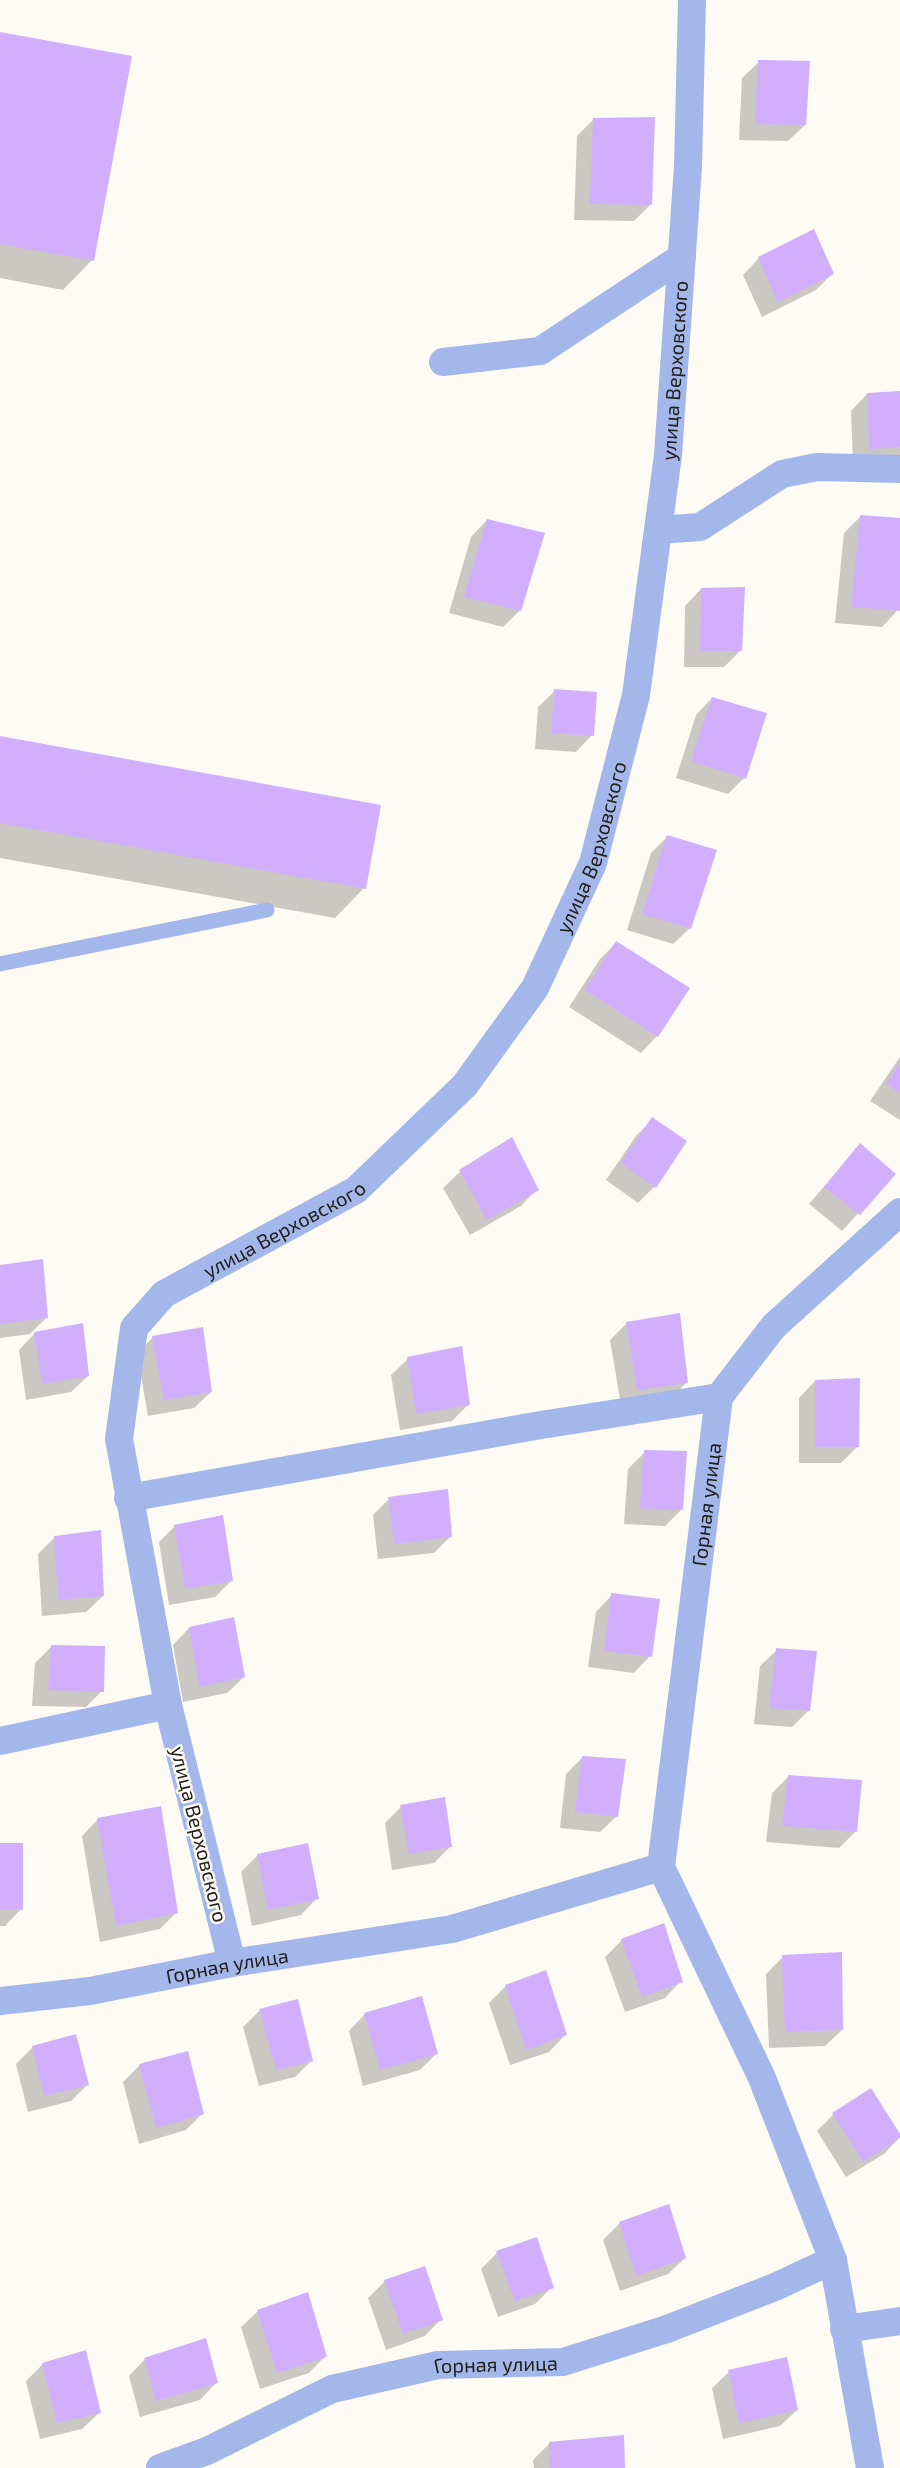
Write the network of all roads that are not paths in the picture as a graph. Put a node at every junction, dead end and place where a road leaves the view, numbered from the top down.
1 (692, 0) edge
2 (682, 257) junction
3 (443, 362) dead end
4 (900, 469) edge
5 (658, 530) junction
6 (267, 910) dead end
7 (0, 963) edge
8 (900, 1212) edge
9 (719, 1397) junction
10 (128, 1498) junction
11 (168, 1705) junction
12 (0, 1741) edge
13 (661, 1867) junction
14 (232, 1963) junction
15 (0, 2001) edge
16 (833, 2260) junction
17 (900, 2321) edge
18 (844, 2329) junction
19 (160, 2468) edge
20 (870, 2468) edge

1 - 2 street, улица Верховского
2 - 3 street
2 - 5 street, улица Верховского
4 - 5 street
5 - 10 street, улица Верховского
6 - 7 lane
8 - 9 street
9 - 10 street
9 - 13 street, Горная улица
10 - 11 street, улица Верховского
11 - 12 street
11 - 14 street, улица Верховского
13 - 14 street, Горная улица
13 - 16 street
14 - 15 street, Горная улица
16 - 18 street
16 - 19 street, Горная улица
17 - 18 street
18 - 20 street

